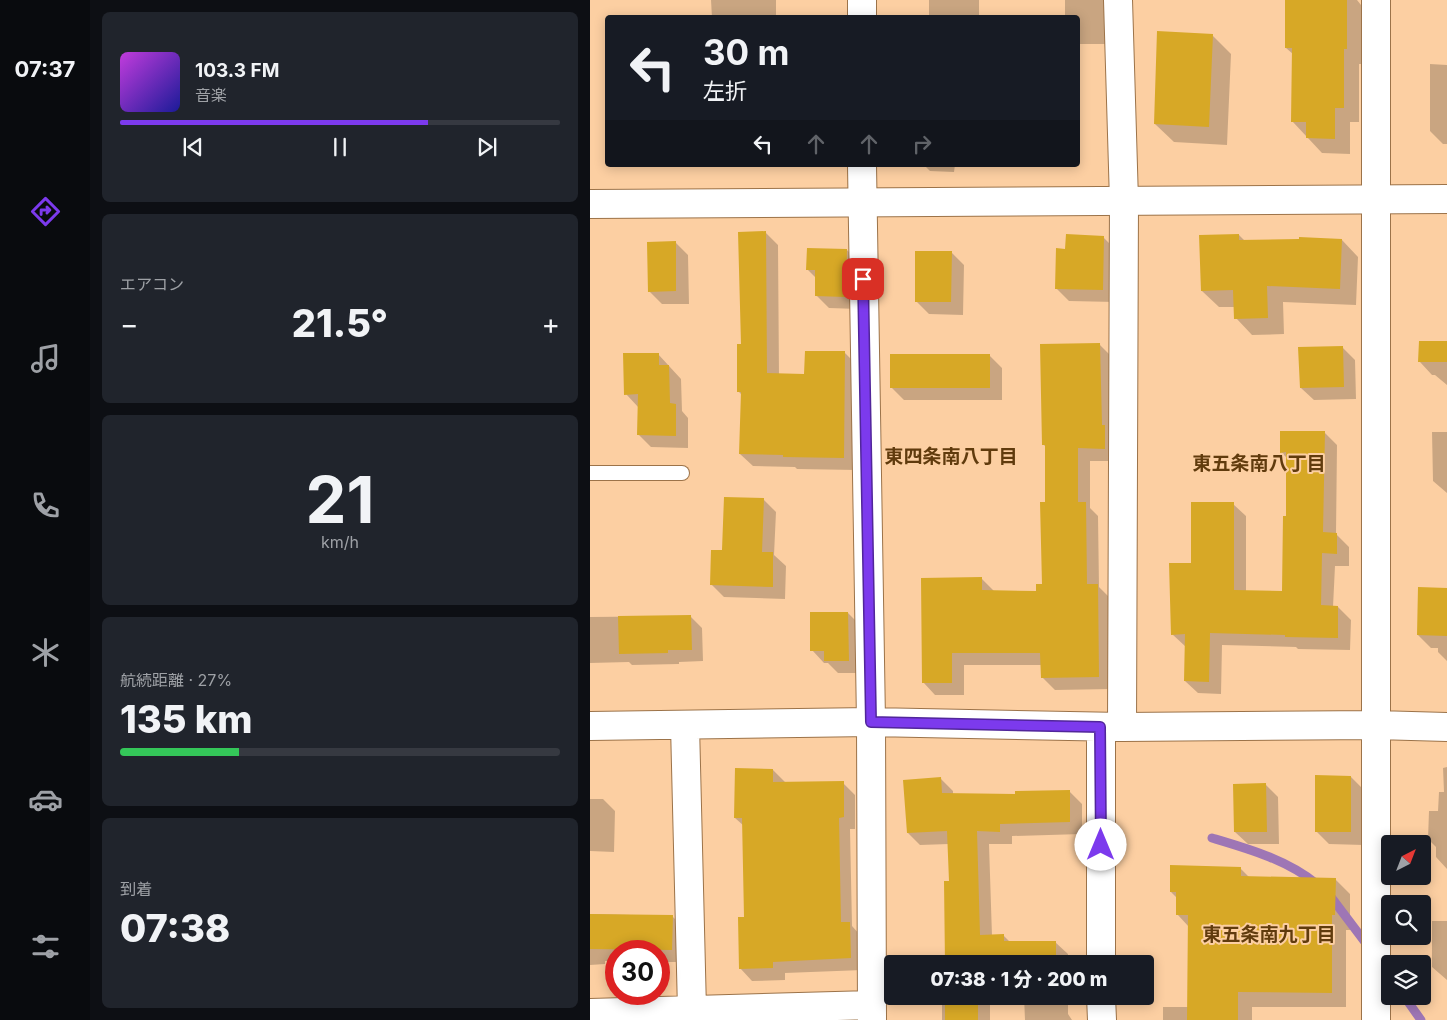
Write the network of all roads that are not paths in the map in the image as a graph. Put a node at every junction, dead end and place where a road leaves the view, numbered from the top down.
1 (862, 0) edge
2 (1118, 0) edge
3 (1376, 0) edge
4 (862, 15) edge
5 (862, 167) edge
6 (1377, 198) junction
7 (1447, 199) edge
8 (1124, 201) junction
9 (862, 202) junction
10 (590, 204) edge
11 (590, 473) edge
12 (682, 473) dead end
13 (871, 722) junction
14 (685, 724) junction
15 (1376, 725) junction
16 (590, 726) edge
17 (1111, 727) junction
18 (1447, 727) edge
19 (1101, 955) edge
20 (1102, 1005) edge
21 (692, 1010) junction
22 (872, 1012) edge
23 (590, 1014) edge
24 (1102, 1020) edge
25 (1376, 1020) edge

1 - 4 street
2 - 8 street
3 - 6 street
5 - 9 street
6 - 7 street
6 - 8 street
6 - 15 street
8 - 9 street
8 - 17 street
9 - 10 street
9 - 13 street
11 - 12 lane
13 - 14 street
13 - 17 street
13 - 22 street
14 - 16 street
14 - 21 street
15 - 17 street
15 - 18 street
15 - 25 street
17 - 19 street
20 - 24 street
21 - 22 street
21 - 23 street

